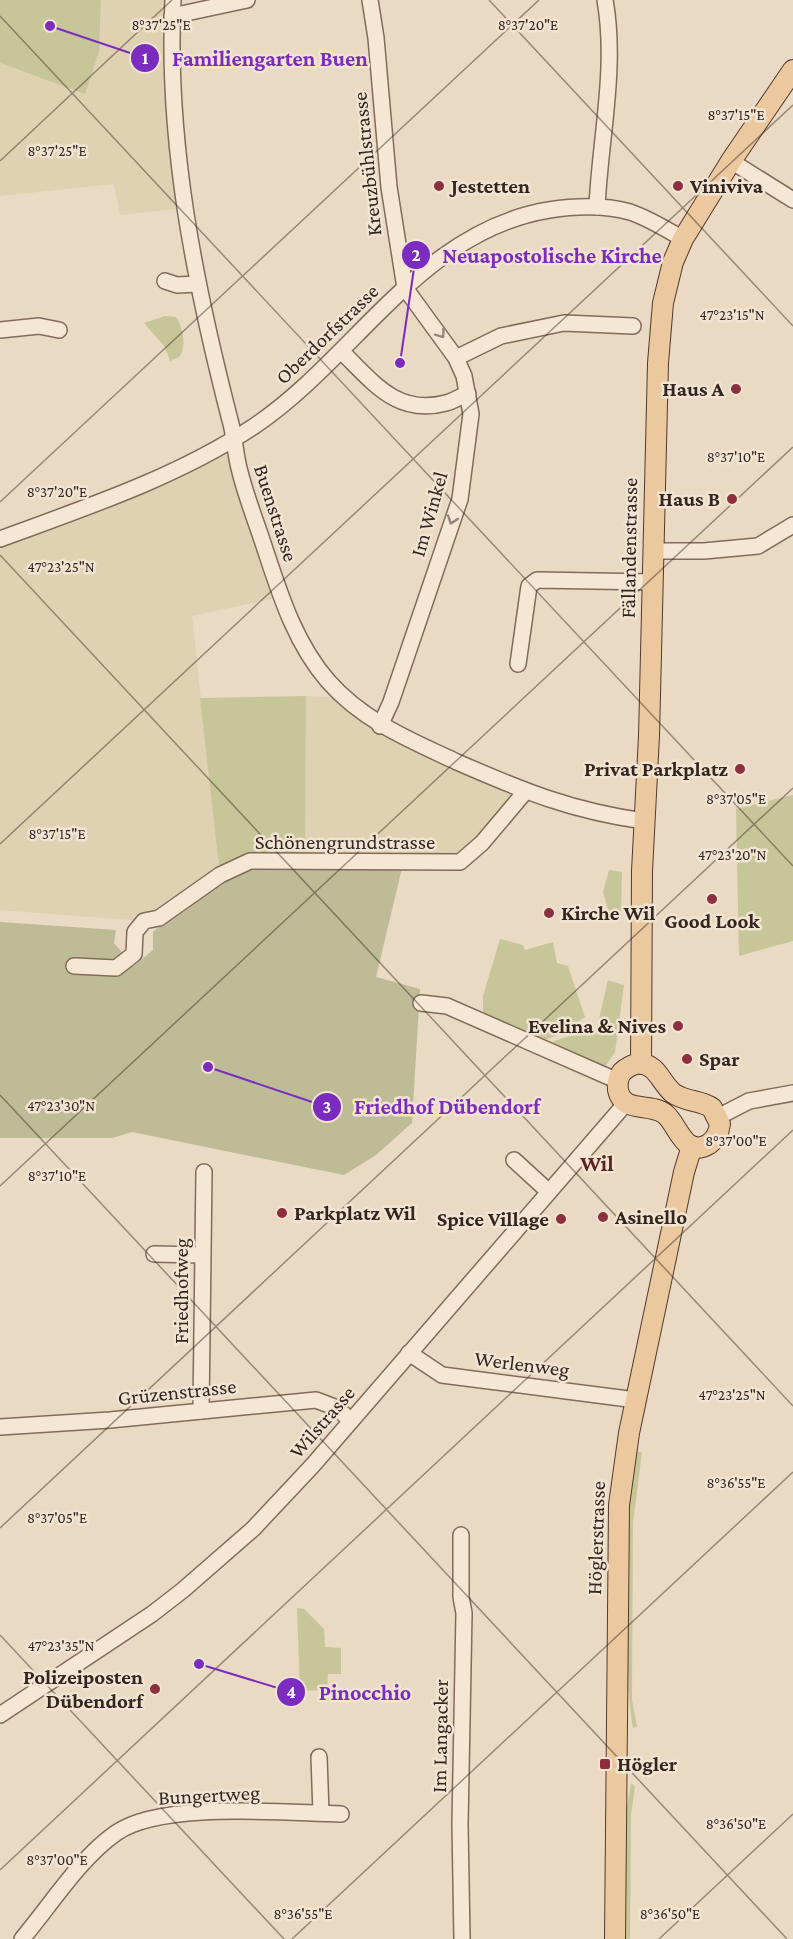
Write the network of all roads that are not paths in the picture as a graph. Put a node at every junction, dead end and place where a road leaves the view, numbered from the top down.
1 (173, 0) edge
2 (247, 0) edge
3 (370, 0) edge
4 (606, 0) edge
5 (172, 16) junction
6 (793, 70) edge
7 (730, 161) junction
8 (793, 200) edge
9 (597, 207) junction
10 (683, 239) junction
11 (165, 282) dead end
12 (198, 284) junction
13 (405, 288) junction
14 (633, 326) dead end
15 (0, 330) edge
16 (59, 330) dead end
17 (342, 352) junction
18 (456, 358) junction
19 (468, 394) junction
20 (234, 438) junction
21 (793, 525) edge
22 (0, 539) edge
23 (653, 551) junction
24 (652, 582) junction
25 (518, 664) dead end
26 (380, 726) junction
27 (525, 792) junction
28 (644, 821) junction
29 (74, 966) dead end
30 (421, 1003) dead end
31 (641, 1064) junction
32 (618, 1081) junction
33 (793, 1093) edge
34 (626, 1103) junction
35 (718, 1117) junction
36 (692, 1146) junction
37 (514, 1160) dead end
38 (204, 1172) dead end
39 (549, 1192) junction
40 (154, 1254) dead end
41 (202, 1255) junction
42 (409, 1353) junction
43 (636, 1400) junction
44 (201, 1411) junction
45 (351, 1421) junction
46 (0, 1427) edge
47 (461, 1534) dead end
48 (0, 1715) edge
49 (319, 1757) dead end
50 (321, 1814) junction
51 (341, 1814) dead end
52 (22, 1939) edge
53 (462, 1939) edge
54 (615, 1939) edge

1 - 5 street, Buenstrasse
2 - 5 street
3 - 13 street, Kreuzbühlstrasse
4 - 9 street
5 - 12 street, Buenstrasse
6 - 7 main road, Fällandenstrasse
7 - 8 street
7 - 10 main road, Fällandenstrasse
9 - 10 street, Oberdorfstrasse
9 - 13 street, Oberdorfstrasse
10 - 23 main road, Fällandenstrasse
11 - 12 street
12 - 20 street, Buenstrasse
13 - 17 street, Oberdorfstrasse
13 -> 18 street, Im Winkel
14 - 18 street
15 - 16 street
17 - 19 street
17 - 20 street, Oberdorfstrasse
18 - 19 street, Im Winkel
19 -> 26 street, Im Winkel
20 - 22 street, Oberdorfstrasse
20 - 26 street, Buenstrasse
21 - 23 street
23 - 24 main road, Fällandenstrasse
24 - 25 street
24 - 28 main road, Fällandenstrasse
26 - 27 street, Buenstrasse
27 - 28 street, Buenstrasse
27 - 29 street, Schönengrundstrasse
28 - 31 main road, Fällandenstrasse
30 - 32 street
31 - 32 main road
31 - 35 main road
32 - 34 main road
33 - 35 street
34 - 36 main road
34 - 39 street, Wilstrasse
35 - 36 main road
36 - 43 main road, Höglerstrasse
37 - 39 street
38 - 41 street, Friedhofweg
39 - 42 street, Wilstrasse
40 - 41 street
41 - 44 street, Friedhofweg
42 - 43 street, Werlenweg
42 - 45 street, Wilstrasse
43 - 54 main road, Höglerstrasse
44 - 45 street, Grüzenstrasse
44 - 46 street, Grüzenstrasse
45 - 48 street, Wilstrasse
47 - 53 street, Im Langacker
49 - 50 street
50 - 51 street, Bungertweg
50 - 52 street, Bungertweg

